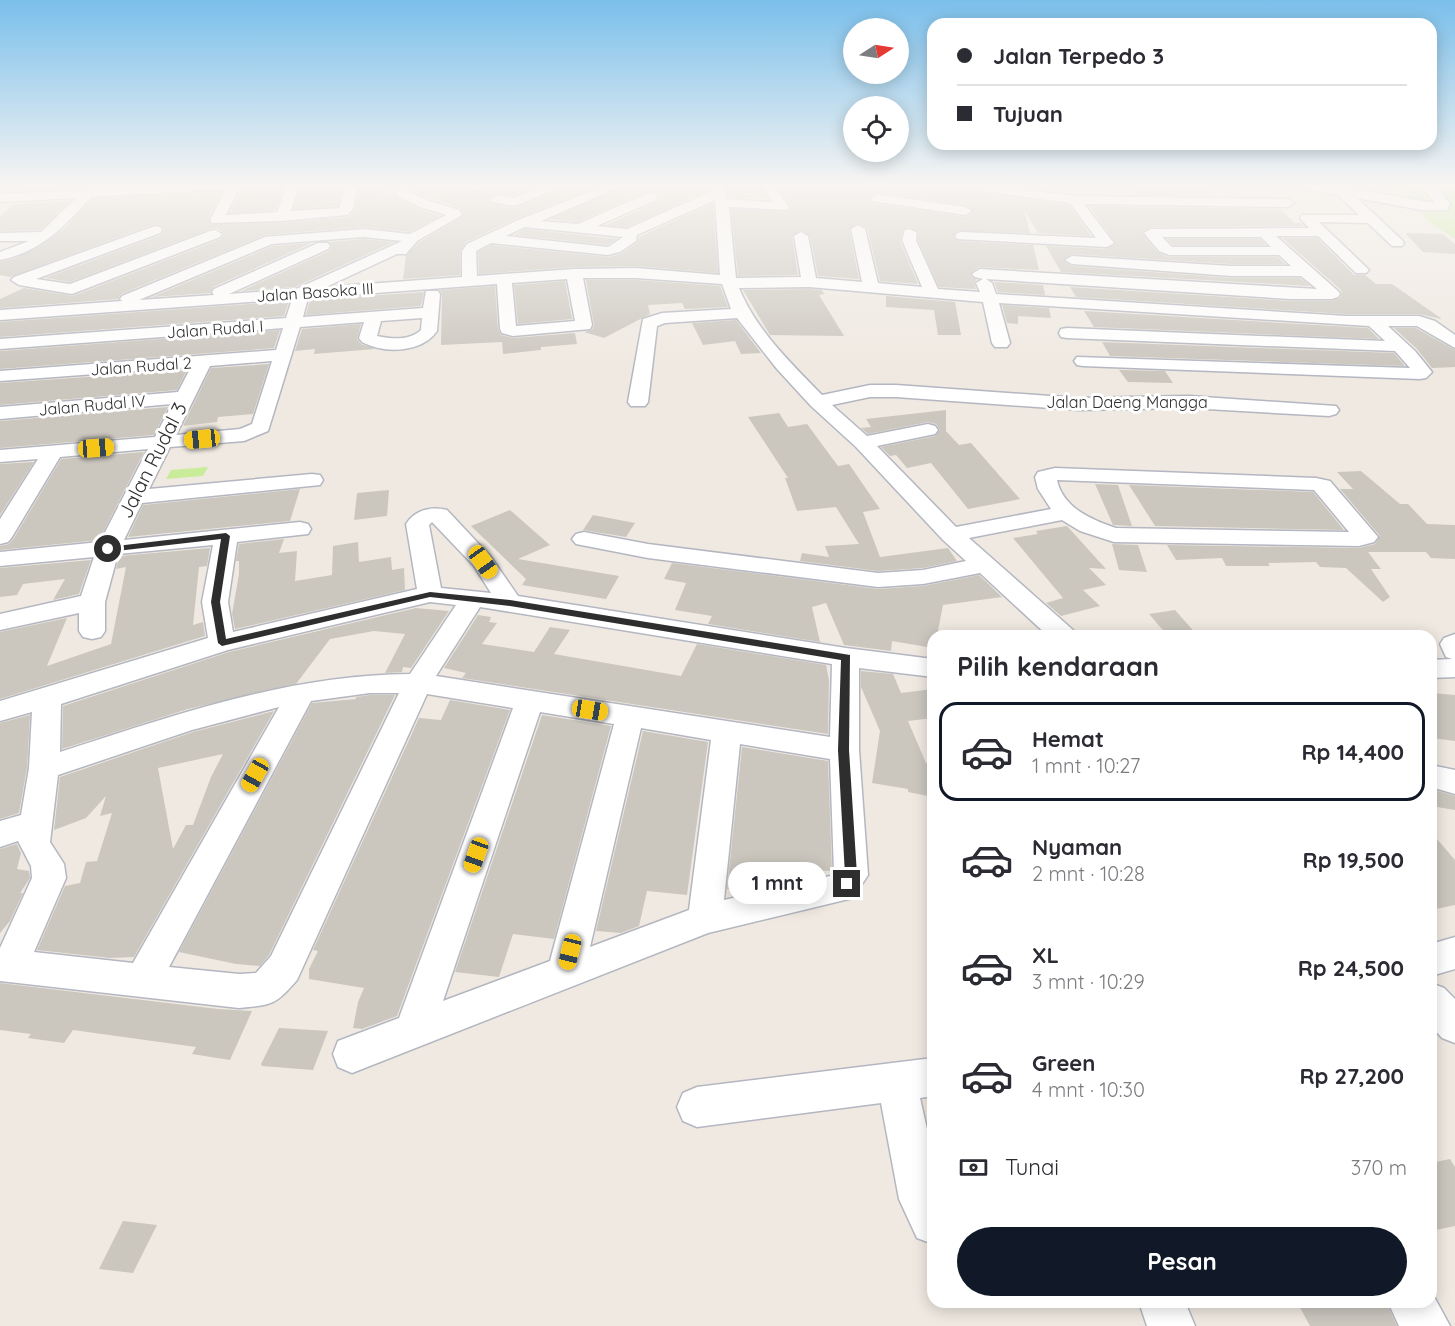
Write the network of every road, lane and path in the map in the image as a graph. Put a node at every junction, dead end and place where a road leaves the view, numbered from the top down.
1 (30, 246) edge
2 (121, 246) edge
3 (184, 246) edge
4 (256, 246) edge
5 (322, 246) edge
6 (398, 246) edge
7 (408, 246) edge
8 (475, 246) edge
9 (556, 246) edge
10 (620, 246) edge
11 (724, 246) edge
12 (803, 246) edge
13 (862, 246) edge
14 (912, 246) edge
15 (967, 246) edge
16 (1109, 246) edge
17 (1162, 246) edge
18 (1279, 246) edge
19 (1336, 246) edge
20 (1284, 251) junction
21 (0, 256) edge
22 (534, 258) dead end
23 (1062, 260) dead end
24 (1119, 263) junction
25 (976, 264) junction
26 (1212, 269) junction
27 (1362, 270) dead end
28 (1306, 271) junction
29 (574, 274) junction
30 (536, 277) junction
31 (504, 279) junction
32 (19, 280) junction
33 (729, 281) junction
34 (470, 282) junction
35 (809, 282) junction
36 (432, 284) junction
37 (396, 286) junction
38 (871, 287) junction
39 (0, 288) edge
40 (1223, 288) junction
41 (302, 292) junction
42 (932, 292) junction
43 (990, 298) junction
44 (201, 301) junction
45 (118, 307) junction
46 (1136, 307) junction
47 (431, 312) junction
48 (741, 313) junction
49 (1237, 314) junction
50 (0, 315) edge
51 (374, 316) junction
52 (1354, 321) junction
53 (1374, 322) junction
54 (292, 323) junction
55 (1067, 333) dead end
56 (1175, 336) junction
57 (1001, 343) dead end
58 (1455, 343) edge
59 (7, 344) edge
60 (1400, 345) junction
61 (1374, 346) junction
62 (282, 356) junction
63 (204, 361) junction
64 (1083, 361) dead end
65 (0, 362) edge
66 (0, 376) edge
67 (184, 397) junction
68 (638, 402) dead end
69 (818, 402) junction
70 (1329, 410) dead end
71 (0, 413) edge
72 (928, 430) dead end
73 (161, 443) junction
74 (863, 443) junction
75 (53, 451) junction
76 (0, 456) edge
77 (312, 480) dead end
78 (134, 497) junction
79 (22, 502) junction
80 (0, 504) edge
81 (1063, 513) junction
82 (300, 529) dead end
83 (951, 535) junction
84 (226, 536) junction
85 (0, 537) edge
86 (584, 539) dead end
87 (108, 549) junction
88 (0, 559) edge
89 (986, 565) junction
90 (430, 594) junction
91 (473, 598) junction
92 (92, 602) junction
93 (510, 603) junction
94 (0, 622) edge
95 (1057, 630) edge
96 (92, 631) dead end
97 (222, 643) junction
98 (1455, 643) edge
99 (1455, 651) edge
100 (846, 657) junction
101 (927, 667) edge
102 (1455, 668) edge
103 (1437, 669) edge
104 (418, 683) junction
105 (301, 693) junction
106 (47, 698) junction
107 (530, 701) junction
108 (0, 711) edge
109 (630, 716) junction
110 (727, 732) junction
111 (843, 750) junction
112 (44, 768) junction
113 (1437, 778) edge
114 (1455, 782) edge
115 (35, 823) junction
116 (0, 834) edge
117 (705, 919) junction
118 (1455, 952) edge
119 (1437, 958) edge
120 (5, 965) edge
121 (565, 974) junction
122 (142, 981) junction
123 (1437, 1006) edge
124 (1455, 1025) edge
125 (414, 1030) junction
126 (352, 1054) dead end
127 (914, 1079) edge
128 (697, 1107) dead end
129 (927, 1210) edge
130 (1164, 1308) edge
131 (1414, 1308) edge
132 (1171, 1326) edge
133 (1425, 1326) edge

1 - 21 street
2 - 32 street
3 - 32 street
4 - 45 street
5 - 44 street
6 - 41 street
7 - 37 street
8 - 34 street
9 - 10 street
11 - 33 street
12 - 35 street
13 - 38 street
14 - 42 street
15 - 25 street
16 - 24 street
17 - 20 street
18 - 20 street
19 - 27 street
20 - 28 street
22 - 30 street
23 - 24 street
24 - 26 street
25 - 40 street
25 - 43 street
26 - 28 street
26 - 40 street
28 - 40 street
29 - 30 street, Jalan Basoka III
29 - 31 street
29 - 33 street, Jalan Basoka III
30 - 31 street, Jalan Basoka III
31 - 34 street, Jalan Basoka III
32 - 39 street
33 - 35 street, Jalan Basoka III
33 - 48 street
34 - 36 street, Jalan Basoka III
35 - 38 street, Jalan Basoka III
36 - 37 street, Jalan Basoka III
36 - 47 street
37 - 41 street, Jalan Basoka III
38 - 42 street, Jalan Basoka III
40 - 49 street
41 - 44 street, Jalan Basoka III
41 - 54 street
42 - 43 street, Jalan Basoka III
43 - 46 street, Jalan Basoka III
43 - 57 street
44 - 45 street, Jalan Basoka III
45 - 50 street, Jalan Basoka III
46 - 49 street, Jalan Basoka III
46 - 56 street
47 - 51 street, Jalan Rudal I
47 - 51 street
48 - 68 street
48 - 69 street
49 - 52 street, Jalan Basoka III
51 - 54 street, Jalan Rudal I
52 - 53 street, Jalan Basoka III
52 - 61 street
53 - 58 street, Jalan Basoka III
53 - 60 street
54 - 59 street, Jalan Rudal I
54 - 62 street
55 - 56 street
56 - 61 street
59 - 65 street
60 - 61 street
60 - 64 street
62 - 63 street, Jalan Rudal 2
62 - 73 street
63 - 66 street, Jalan Rudal 2
63 - 67 street, Jalan Rudal 3
67 - 71 street, Jalan Rudal IV
67 - 73 street, Jalan Rudal 3
69 - 70 street, Jalan Daeng Mangga
69 - 74 street
72 - 74 street
73 - 75 street
73 - 78 street, Jalan Rudal 3
74 - 83 street
75 - 76 street
75 - 79 street
77 - 78 street
78 - 87 street, Jalan Rudal 3
79 - 80 street
79 - 85 street
81 - 81 street
81 - 83 street
82 - 84 street
83 - 89 street
84 - 87 street
84 - 97 street
86 - 89 street
87 - 88 street
87 - 92 street, Jalan Rudal 3
89 - 95 street
90 - 91 street
90 - 93 street
90 - 97 street
91 - 93 street
91 - 104 street
92 - 94 street
92 - 96 street, Jalan Rudal 3
93 - 100 street
97 - 106 street
98 - 99 street
100 - 101 street
100 - 111 street
102 - 103 street
104 - 105 street
104 - 107 street
104 - 122 street
105 - 112 street
105 - 122 street
106 - 108 street
106 - 112 street
107 - 109 street
107 - 125 street
109 - 110 street
109 - 121 street
110 - 111 street
110 - 117 street
111 - 117 street
112 - 115 street
113 - 114 street
115 - 116 street
115 - 120 street
117 - 121 street
118 - 119 street
120 - 122 street
121 - 125 street
123 - 124 street
125 - 126 street
127 - 128 street
127 - 129 street
130 - 132 street
131 - 133 street

